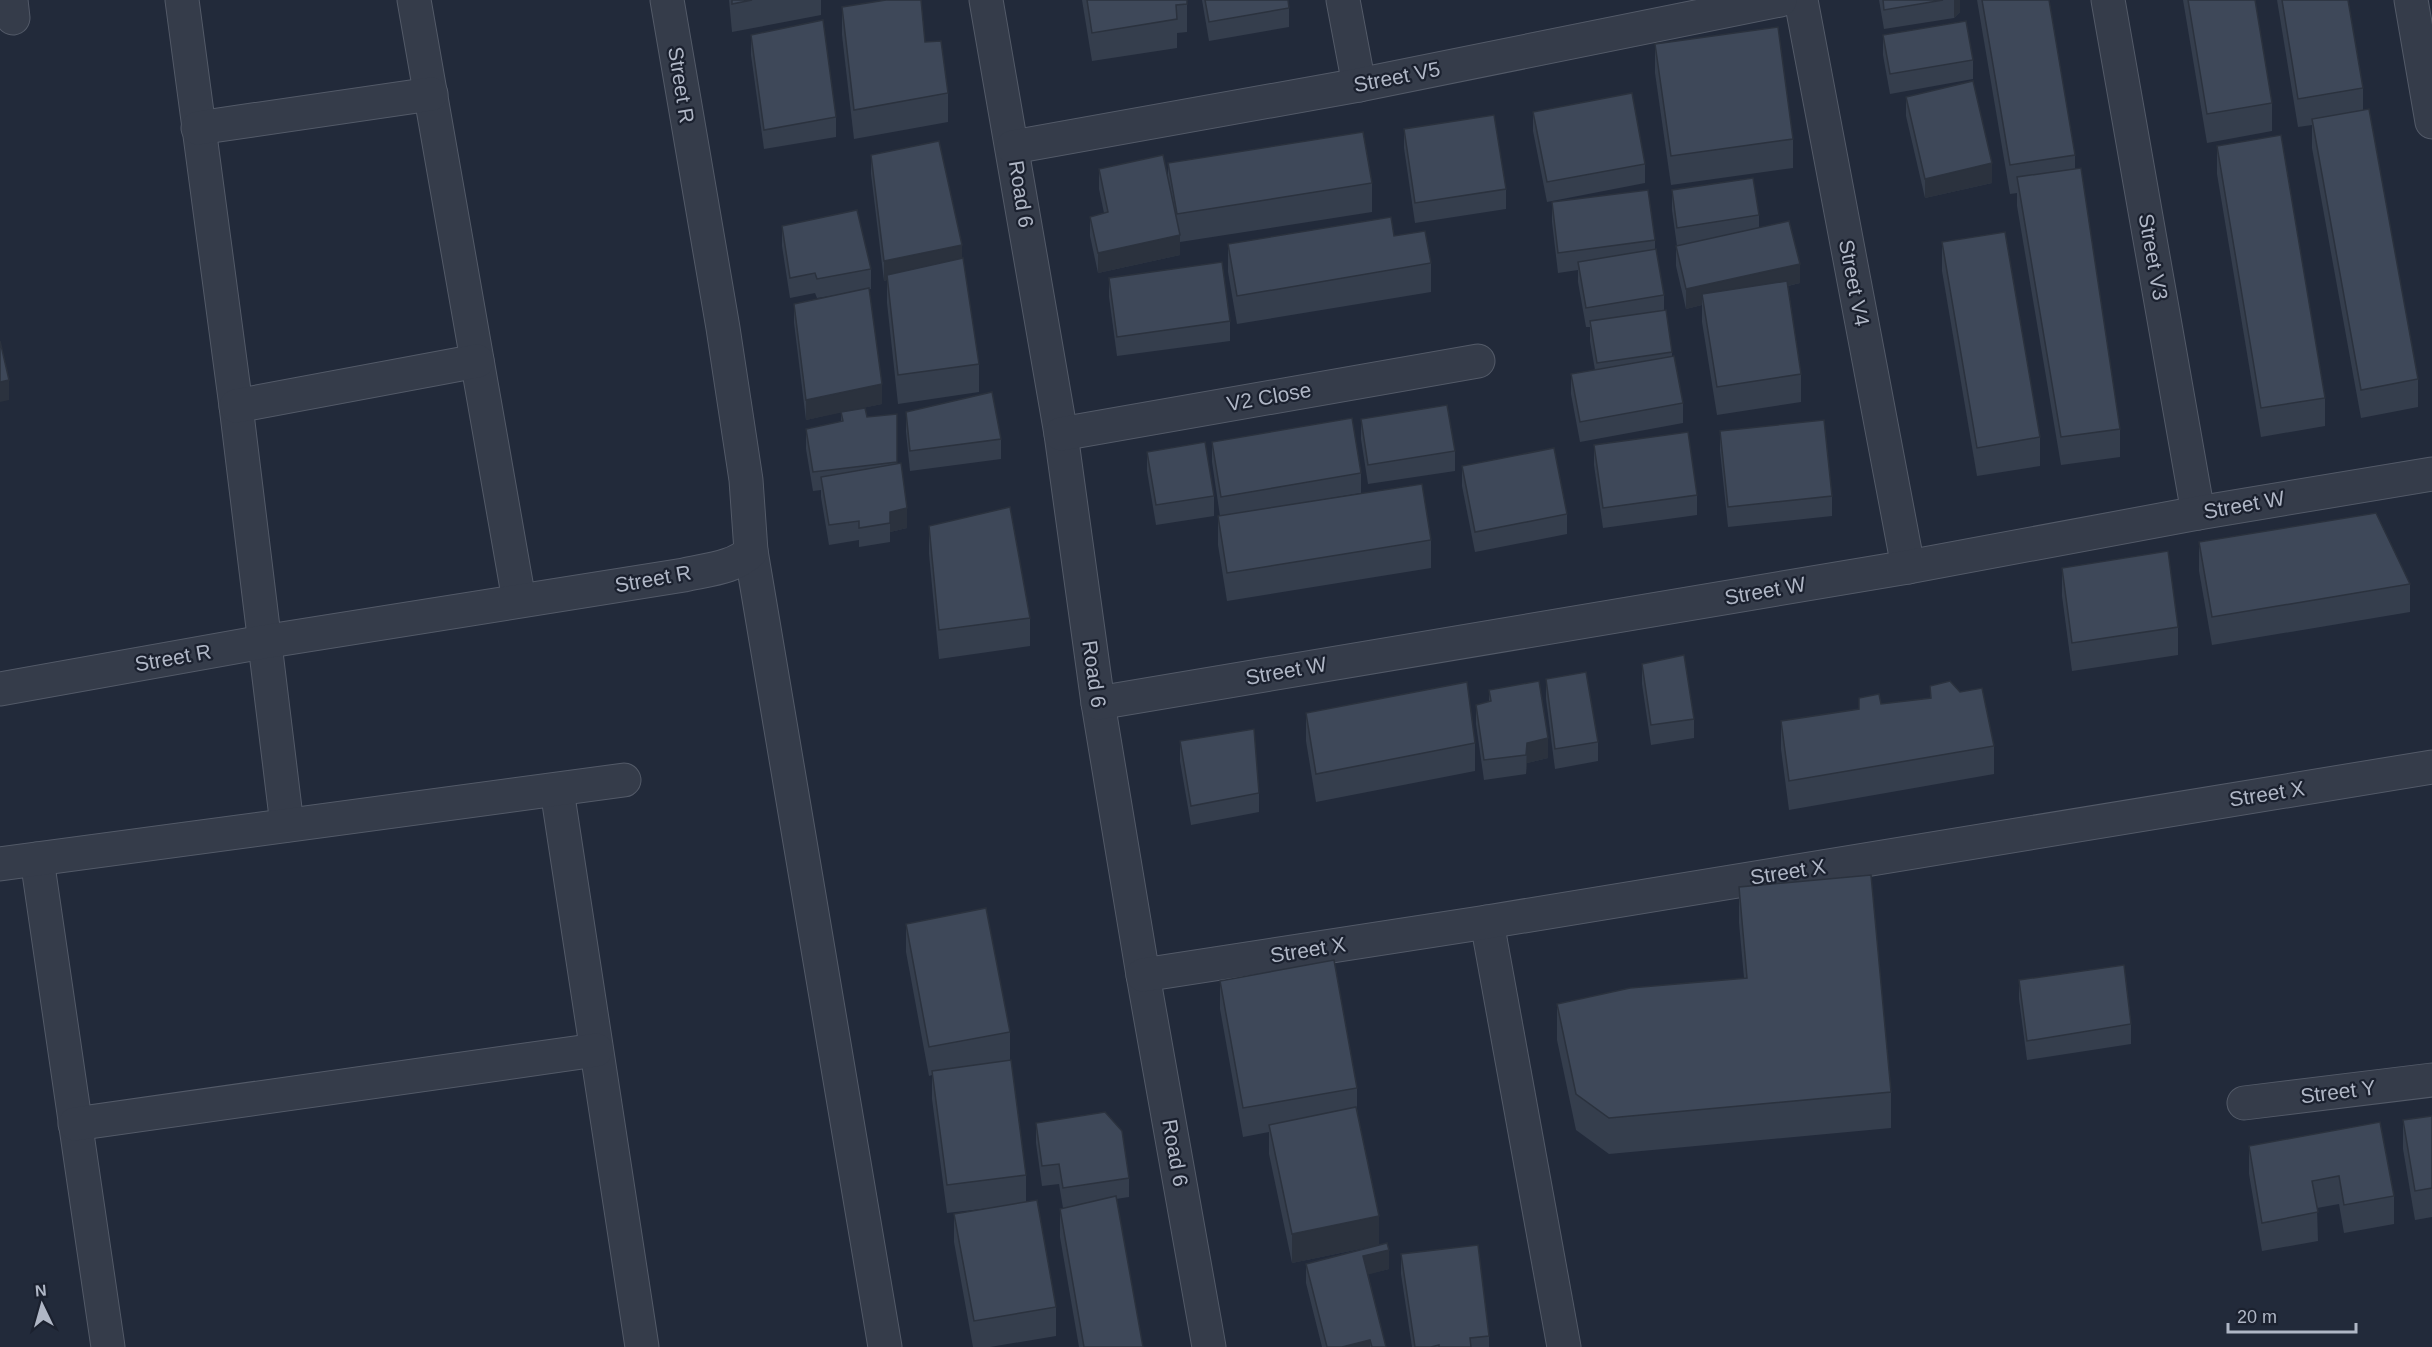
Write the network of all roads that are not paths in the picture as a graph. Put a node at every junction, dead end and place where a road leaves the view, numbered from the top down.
1 (182, 0) edge
2 (414, 0) edge
3 (667, 0) edge
4 (987, 0) edge
5 (1343, 0) edge
6 (1780, 0) edge
7 (1800, 0) edge
8 (2108, 0) edge
9 (2411, 0) edge
10 (1359, 85) junction
11 (431, 94) junction
12 (2432, 122) edge
13 (198, 128) junction
14 (1013, 147) junction
15 (477, 361) junction
16 (1478, 361) dead end
17 (236, 406) junction
18 (1060, 434) junction
19 (2432, 474) edge
20 (2198, 513) junction
21 (751, 551) junction
22 (1908, 567) junction
23 (519, 600) junction
24 (263, 642) junction
25 (0, 689) edge
26 (1098, 703) junction
27 (2432, 766) edge
28 (624, 780) dead end
29 (557, 790) junction
30 (287, 825) junction
31 (37, 859) junction
32 (0, 864) edge
33 (1487, 922) junction
34 (1143, 975) junction
35 (596, 1050) junction
36 (2432, 1080) edge
37 (2244, 1103) dead end
38 (75, 1124) junction
39 (108, 1347) edge
40 (642, 1347) edge
41 (885, 1347) edge
42 (1209, 1347) edge
43 (1564, 1347) edge

1 - 13 street
2 - 11 street
3 - 21 street, Street R
4 - 14 street, Road 6
5 - 10 street
6 - 10 street, Street V5
7 - 22 street, Street V4
8 - 20 street, Street V3
9 - 12 street
10 - 14 street, Street V5
11 - 13 street
11 - 15 street
13 - 17 street
14 - 18 street, Road 6
15 - 17 street
15 - 23 street
16 - 18 street, V2 Close
17 - 24 street
18 - 26 street, Road 6
19 - 20 street, Street W
20 - 22 street, Street W
21 - 23 street, Street R
21 - 41 street
22 - 26 street, Street W
23 - 24 street, Street R
24 - 25 street, Street R
24 - 30 street
26 - 34 street, Road 6
27 - 33 street, Street X
28 - 29 street
29 - 30 street
29 - 35 street
30 - 31 street
31 - 32 street
31 - 38 street
33 - 34 street, Street X
33 - 43 street
34 - 42 street, Road 6
35 - 38 street
35 - 40 street
36 - 37 street, Street Y
38 - 39 street

